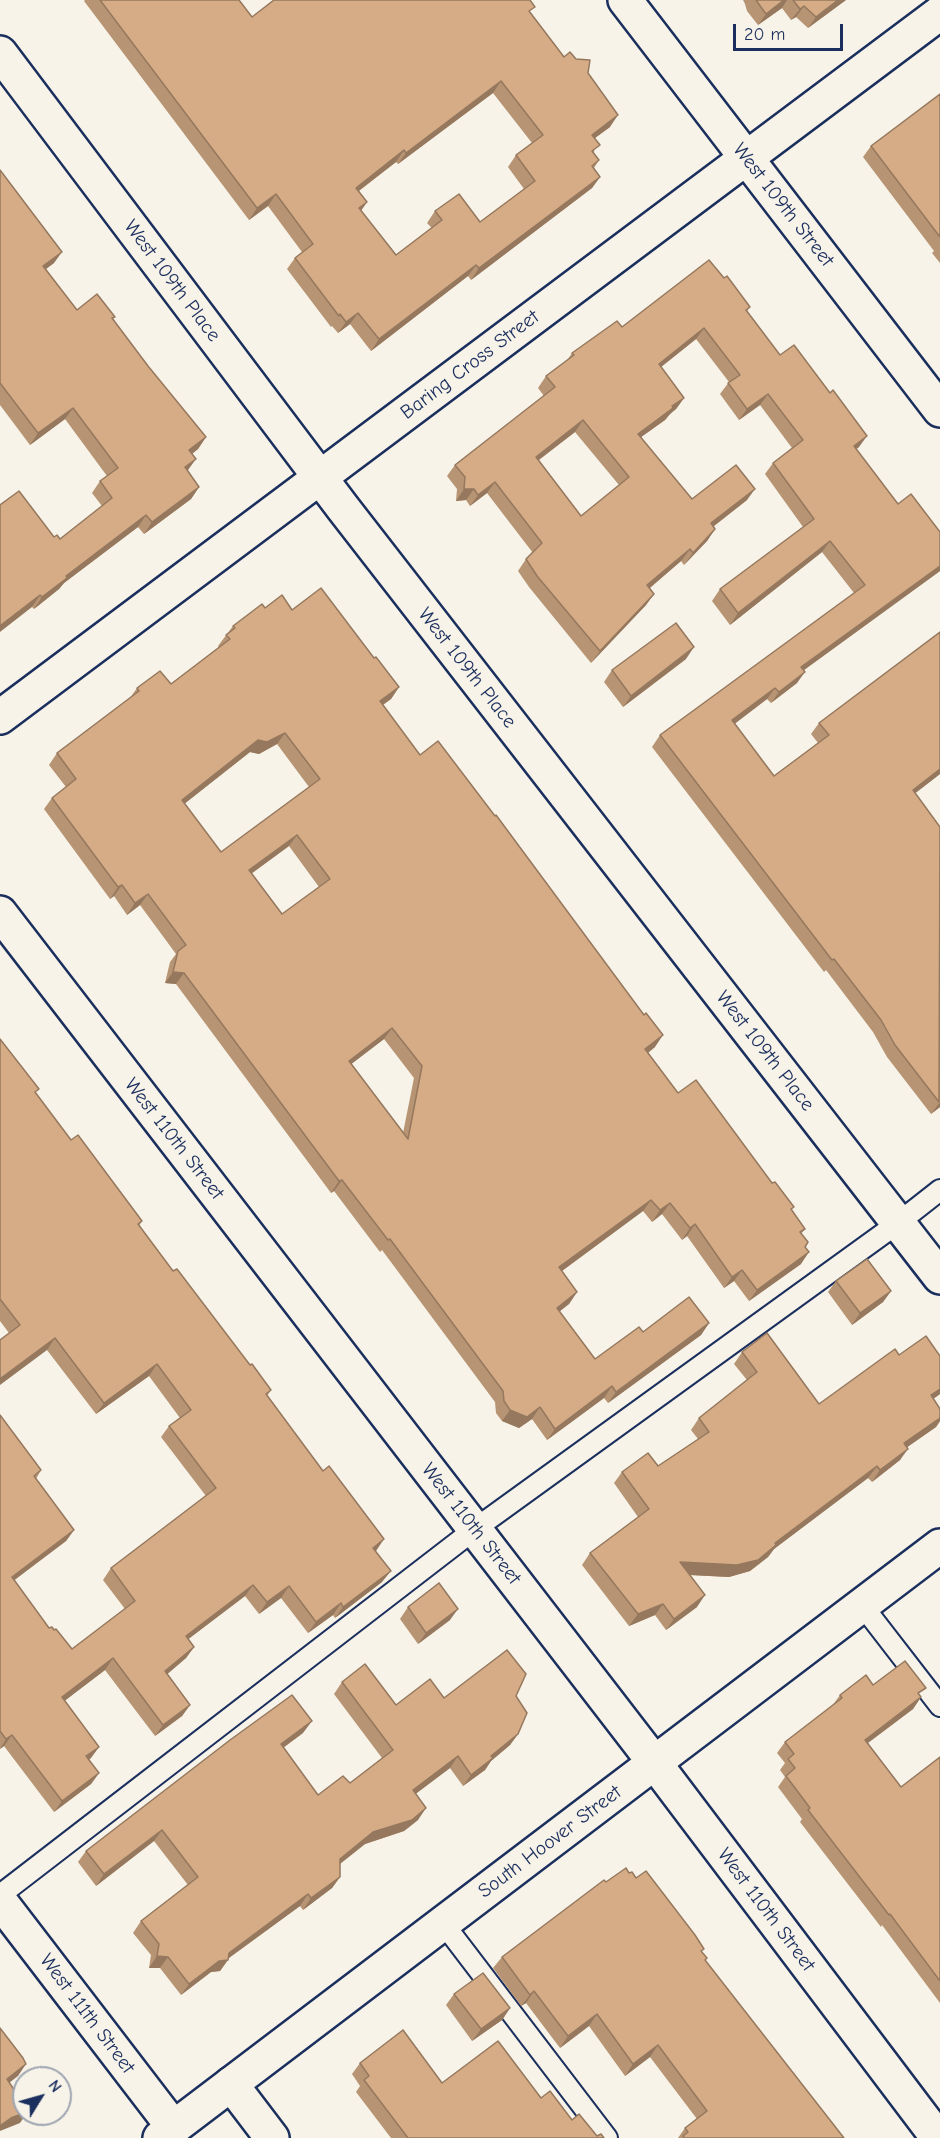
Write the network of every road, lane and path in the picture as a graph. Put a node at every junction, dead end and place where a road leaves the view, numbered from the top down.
1 (625, 0) edge
2 (940, 13) edge
3 (0, 53) edge
4 (747, 158) junction
5 (940, 410) edge
6 (320, 478) junction
7 (0, 717) edge
8 (0, 913) edge
9 (940, 1190) edge
10 (898, 1223) junction
11 (940, 1277) edge
12 (475, 1529) junction
13 (940, 1546) edge
14 (862, 1605) junction
15 (940, 1706) edge
16 (654, 1762) junction
17 (0, 1895) edge
18 (0, 1901) edge
19 (443, 1923) junction
20 (231, 2085) junction
21 (167, 2133) edge
22 (272, 2138) edge
23 (608, 2138) edge
24 (939, 2138) edge

1 - 4 street, West 109th Street
2 - 4 street, Baring Cross Street
3 - 6 street, West 109th Place
4 - 5 street, West 109th Street
4 - 6 street, Baring Cross Street
6 - 7 street, Baring Cross Street
6 - 10 street, West 109th Place
8 - 12 street, West 110th Street
9 - 10 lane
10 - 11 street, West 109th Place
10 - 12 lane
12 - 16 street, West 110th Street
12 - 17 lane
13 - 14 street, South Hoover Street
14 - 15 lane
14 - 16 street, South Hoover Street
16 - 19 street, South Hoover Street
16 - 24 street, West 110th Street
18 - 21 street, West 111th Street
19 - 20 street, South Hoover Street
19 - 23 lane
20 - 21 street, South Hoover Street
20 - 22 street

